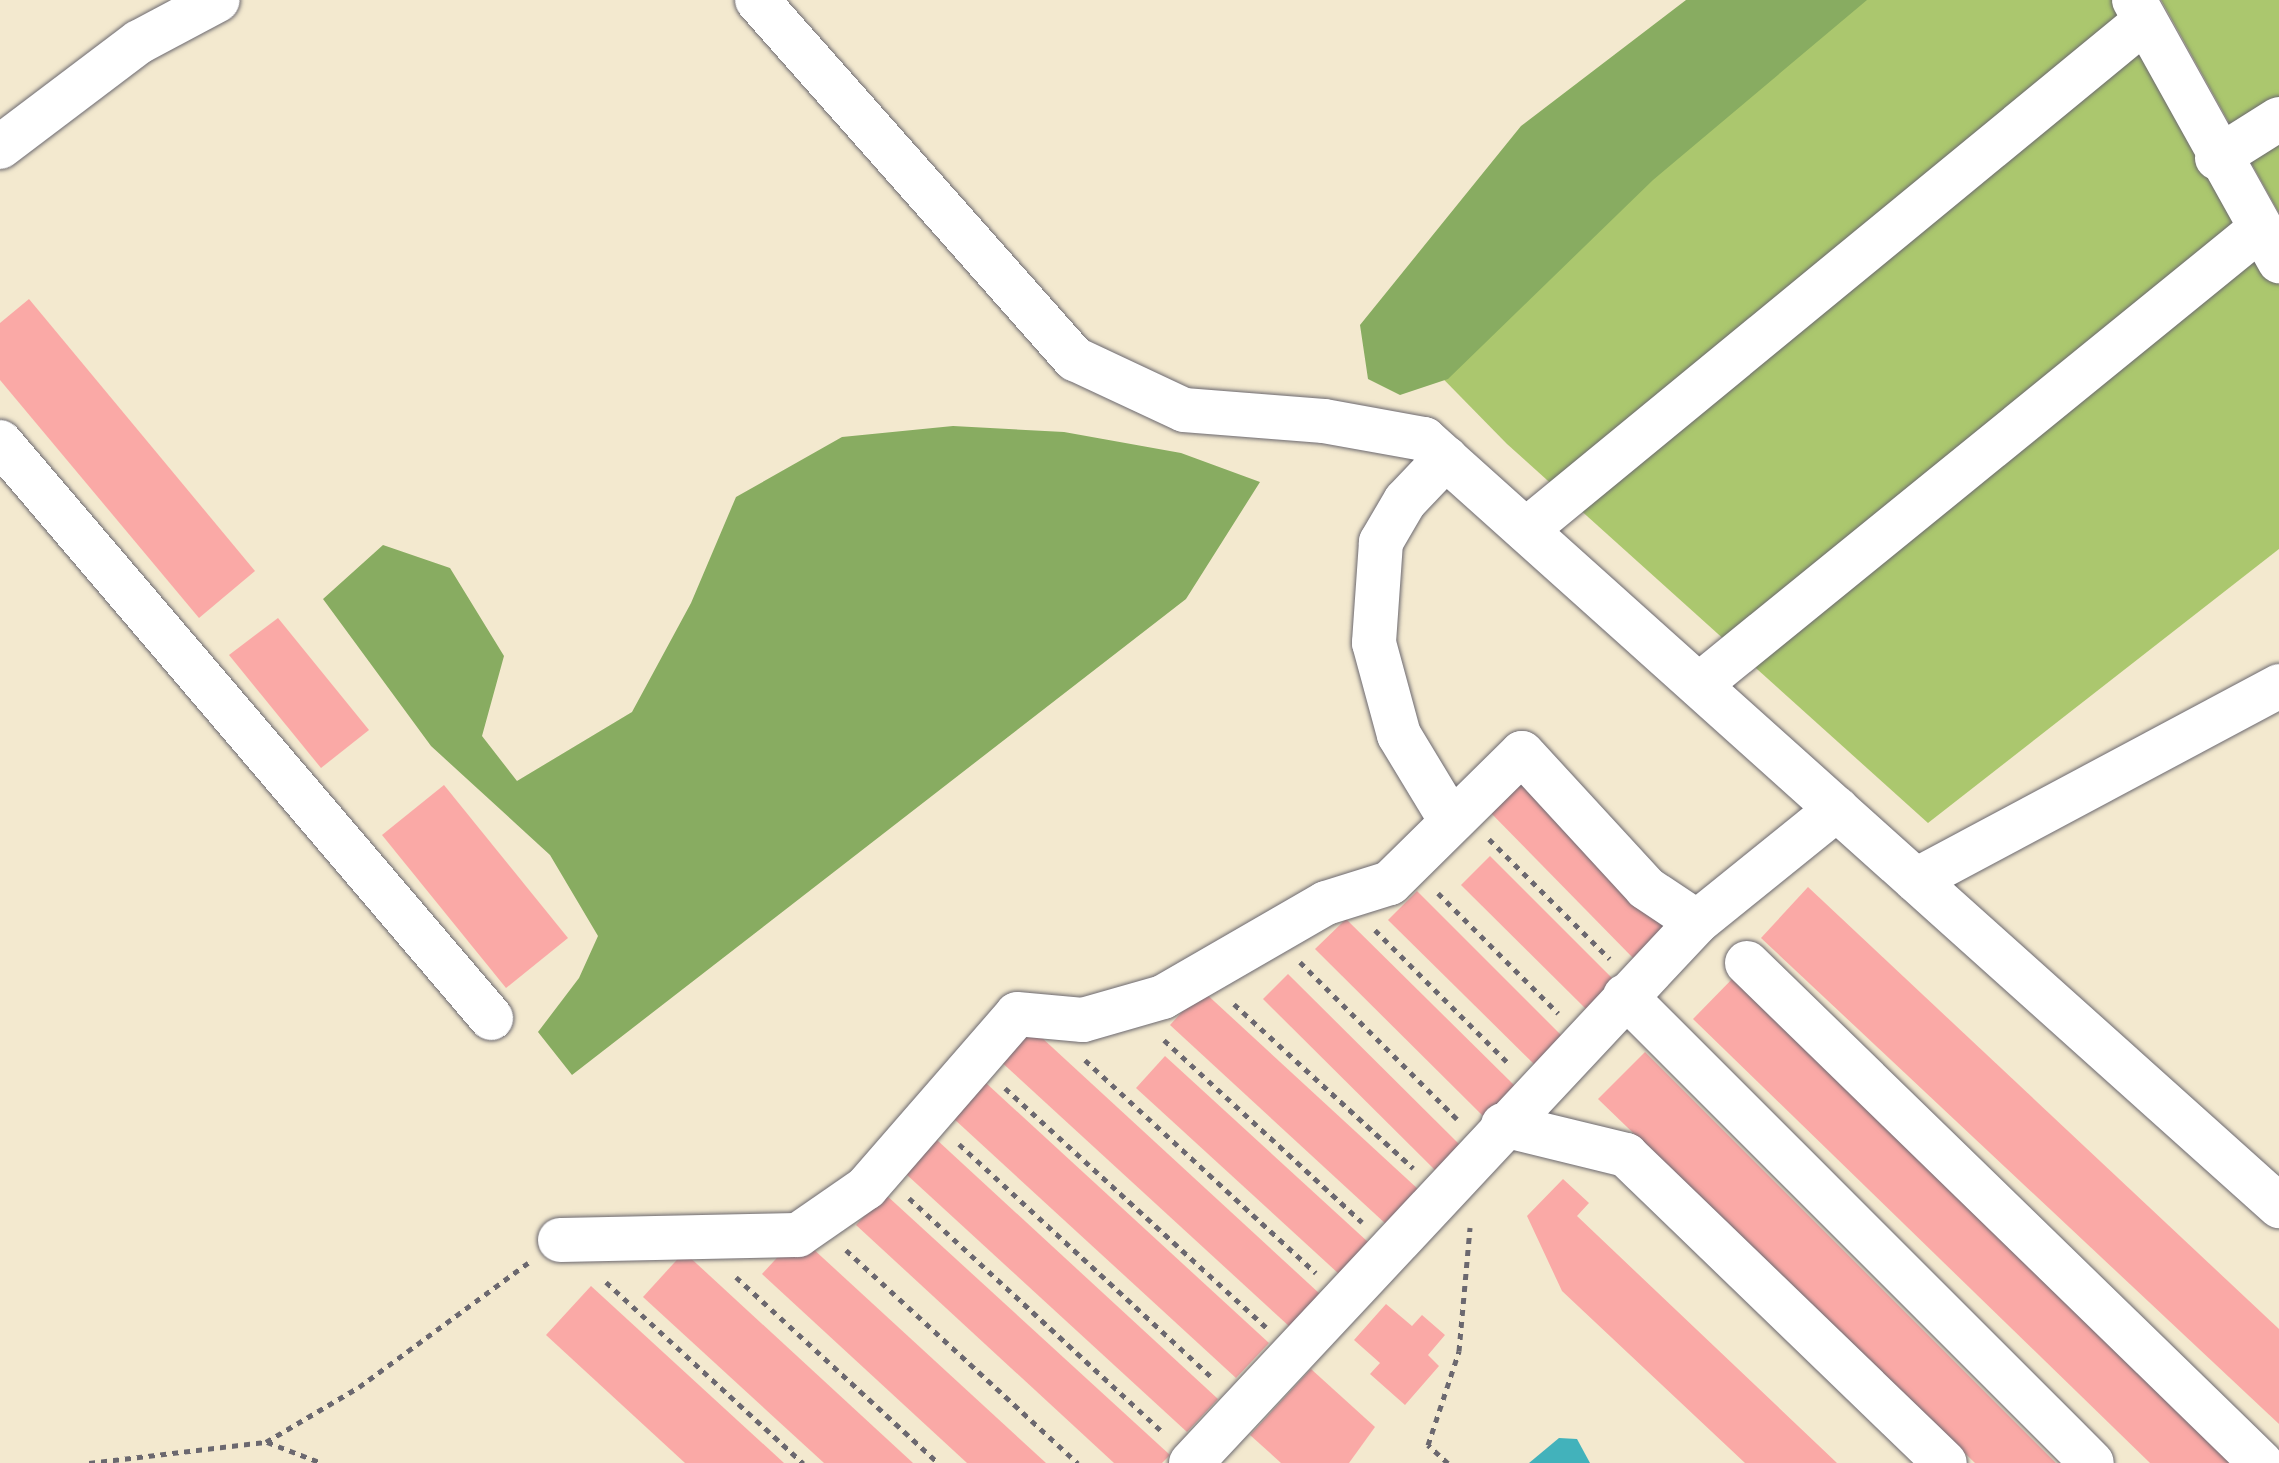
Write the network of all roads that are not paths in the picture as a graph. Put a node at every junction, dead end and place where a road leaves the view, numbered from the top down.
1 (149, 0) edge
2 (218, 0) edge
3 (757, 0) edge
4 (2140, 11) edge
5 (139, 42) junction
6 (2279, 119) edge
7 (0, 147) edge
8 (2217, 158) junction
9 (2269, 245) edge
10 (0, 442) edge
11 (1446, 458) junction
12 (1526, 530) junction
13 (1699, 685) junction
14 (2279, 686) edge
15 (1837, 809) junction
16 (1456, 816) junction
17 (1916, 880) junction
18 (1697, 922) junction
19 (1747, 963) dead end
20 (1631, 991) junction
21 (491, 1018) dead end
22 (1473, 1157) junction
23 (2279, 1206) edge
24 (560, 1240) road end
25 (1192, 1461) edge
26 (1945, 1463) edge
27 (2092, 1463) edge
28 (2261, 1463) edge

1 - 5 street
2 - 5 street
3 - 11 street
4 - 8 street
4 - 12 street
5 - 7 street
6 - 8 street
8 - 9 street
9 - 13 street
10 - 21 street
11 - 12 street
11 - 16 street
12 - 13 street
13 - 15 street
14 - 17 street
15 - 17 street
15 - 18 street
16 - 18 street
16 - 24 street
17 - 23 street
18 - 20 street
19 - 28 street
20 - 22 street
20 - 27 street
22 - 25 street
22 - 26 street

